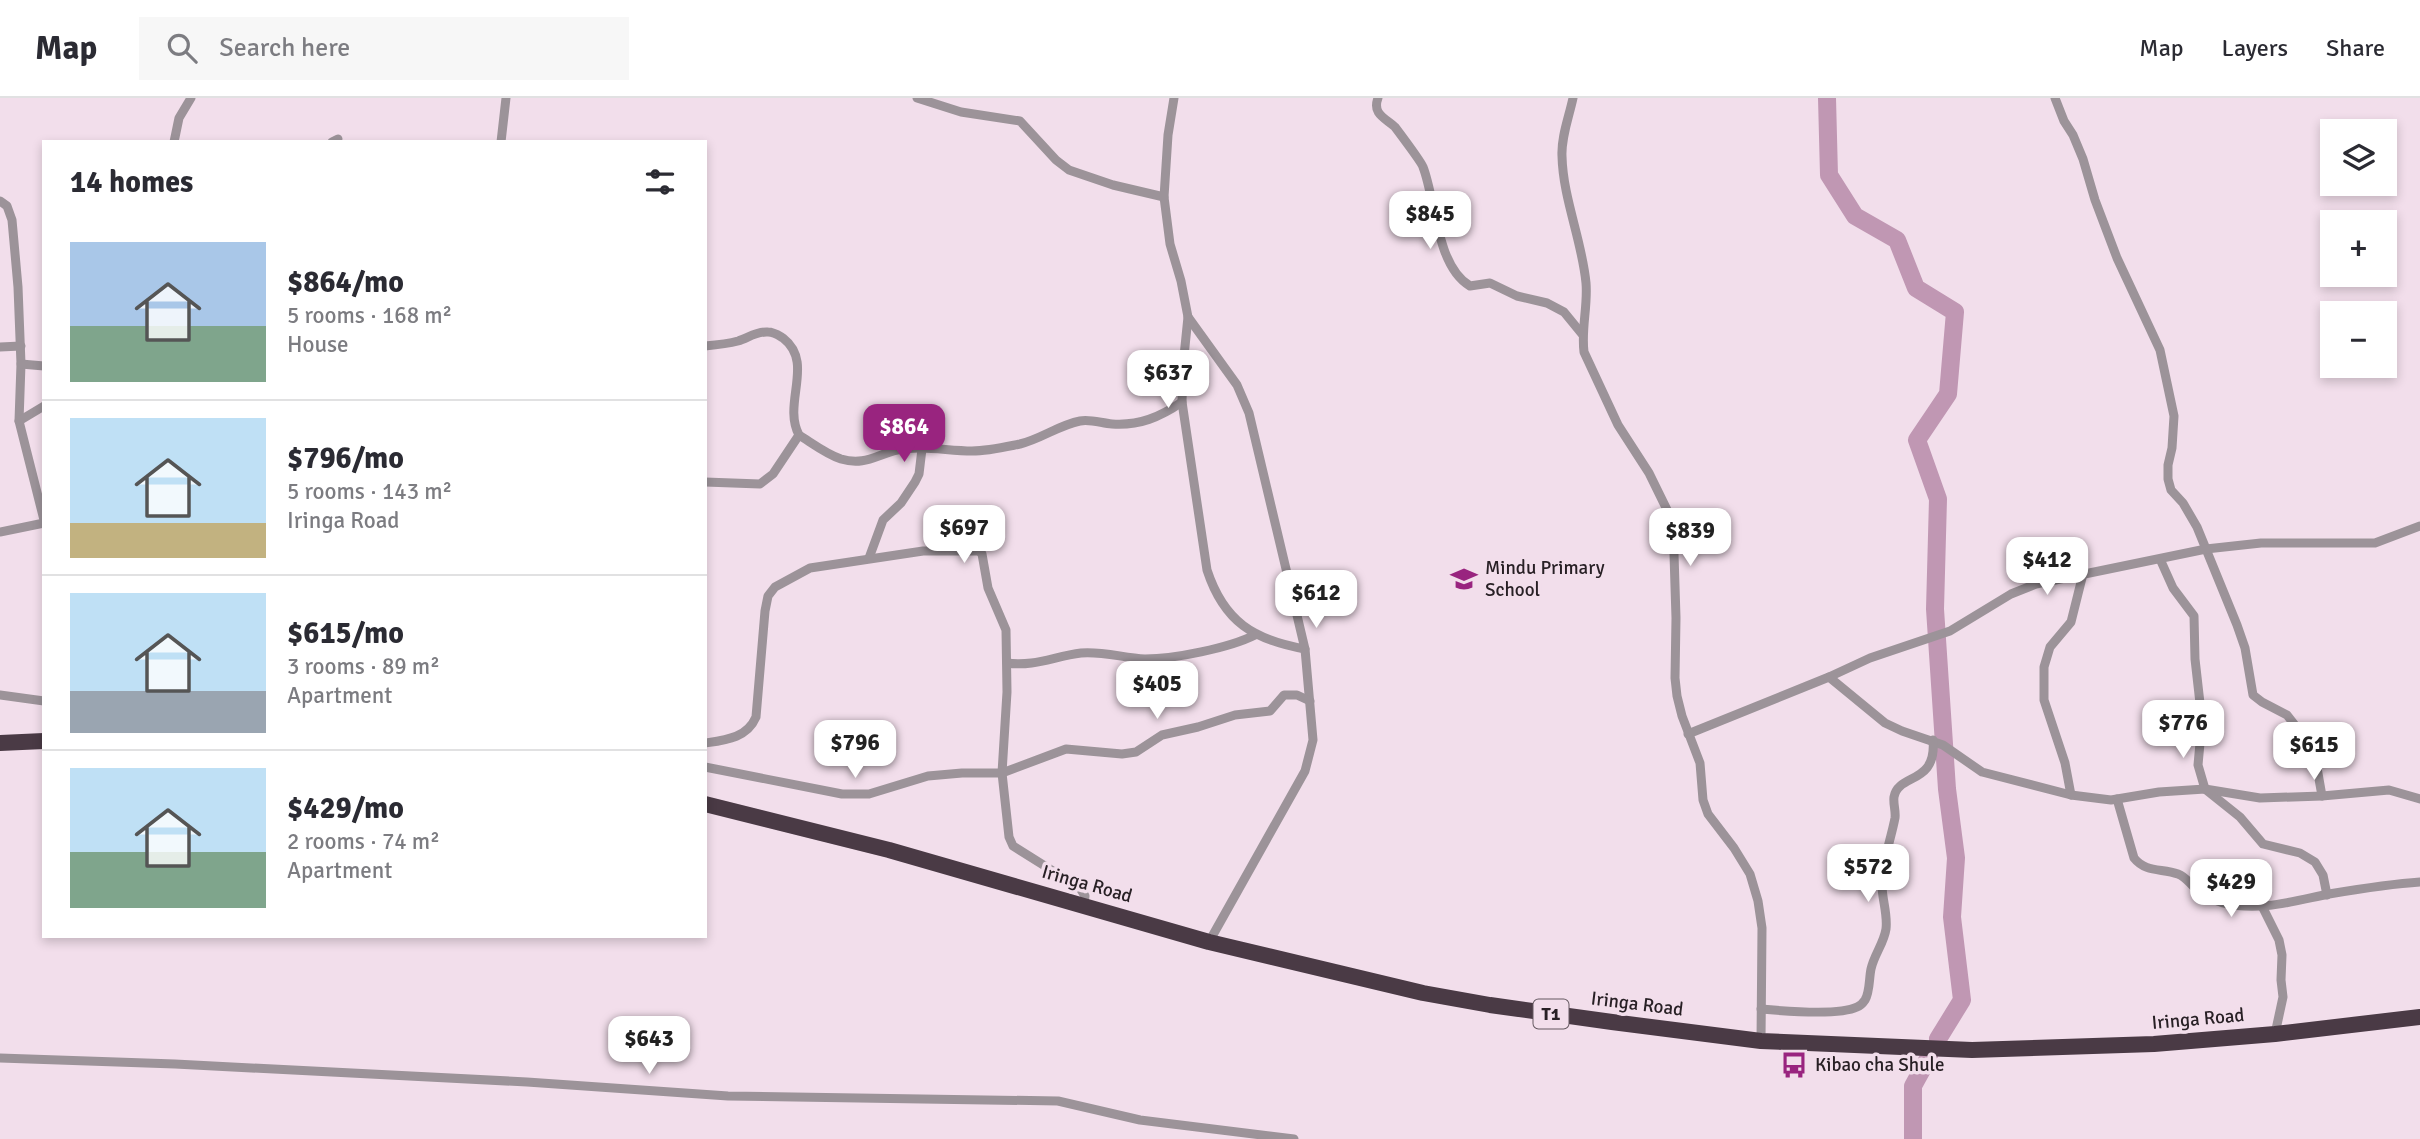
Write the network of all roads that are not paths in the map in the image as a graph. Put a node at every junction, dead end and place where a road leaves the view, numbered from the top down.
1 (191, 98) edge
2 (506, 98) edge
3 (917, 98) edge
4 (1174, 98) edge
5 (1378, 98) edge
6 (1573, 98) edge
7 (2055, 98) edge
8 (174, 140) edge
9 (501, 140) edge
10 (1164, 197) junction
11 (0, 201) edge
12 (1188, 317) junction
13 (1582, 334) junction
14 (21, 346) junction
15 (707, 346) edge
16 (0, 347) edge
17 (21, 364) junction
18 (42, 366) edge
19 (1182, 402) junction
20 (42, 407) edge
21 (19, 421) junction
22 (799, 435) junction
23 (922, 449) junction
24 (707, 482) edge
25 (42, 514) edge
26 (42, 522) edge
27 (2420, 526) edge
28 (0, 532) edge
29 (2206, 549) junction
30 (869, 558) junction
31 (2160, 559) junction
32 (2083, 573) junction
33 (1255, 635) junction
34 (1305, 649) junction
35 (1007, 663) junction
36 (1829, 677) junction
37 (0, 695) edge
38 (42, 701) edge
39 (1310, 701) junction
40 (1688, 734) junction
41 (1933, 740) junction
42 (42, 741) edge
43 (0, 743) edge
44 (707, 743) edge
45 (707, 767) edge
46 (1002, 773) junction
47 (2204, 789) junction
48 (2071, 795) junction
49 (2322, 796) junction
50 (2117, 799) junction
51 (2420, 799) edge
52 (707, 804) edge
53 (2420, 882) edge
54 (2327, 895) junction
55 (1084, 904) junction
56 (2262, 906) junction
57 (1209, 942) junction
58 (1761, 1009) junction
59 (2420, 1017) edge
60 (2276, 1034) junction
61 (1761, 1041) junction
62 (0, 1058) edge
63 (1294, 1139) edge

1 - 8 street
2 - 9 street
3 - 10 street
4 - 10 street
5 - 13 street
6 - 13 street
7 - 29 street
10 - 12 street
11 - 14 street
12 - 19 street
12 - 34 street
13 - 40 street
14 - 16 street
14 - 17 street
15 - 22 street
17 - 18 street
17 - 21 street
19 - 23 street
19 - 33 street
20 - 21 street
21 - 25 street
22 - 23 street
22 - 24 street
23 - 30 street
26 - 28 street
27 - 29 street
29 - 31 street
29 - 49 street
30 - 35 street
30 - 44 street
31 - 32 street
31 - 47 street
32 - 36 street
32 - 48 street
33 - 34 street
33 - 35 street
34 - 39 street
35 - 46 street
36 - 40 street
36 - 41 street
37 - 38 street
39 - 46 street
39 - 57 street
40 - 58 street
41 - 48 street
41 - 58 street
42 - 43 highway
45 - 46 street
46 - 55 street
47 - 49 street
47 - 50 street
47 - 54 street
48 - 50 street
49 - 51 street
50 - 56 street
52 - 55 highway, Iringa Road / T1
53 - 54 street
54 - 56 street
55 - 57 highway, Iringa Road / T1
56 - 60 street
57 - 61 highway, Iringa Road / T1
58 - 61 street
59 - 60 highway, Iringa Road / T1
60 - 61 highway, Iringa Road / T1
62 - 63 street

